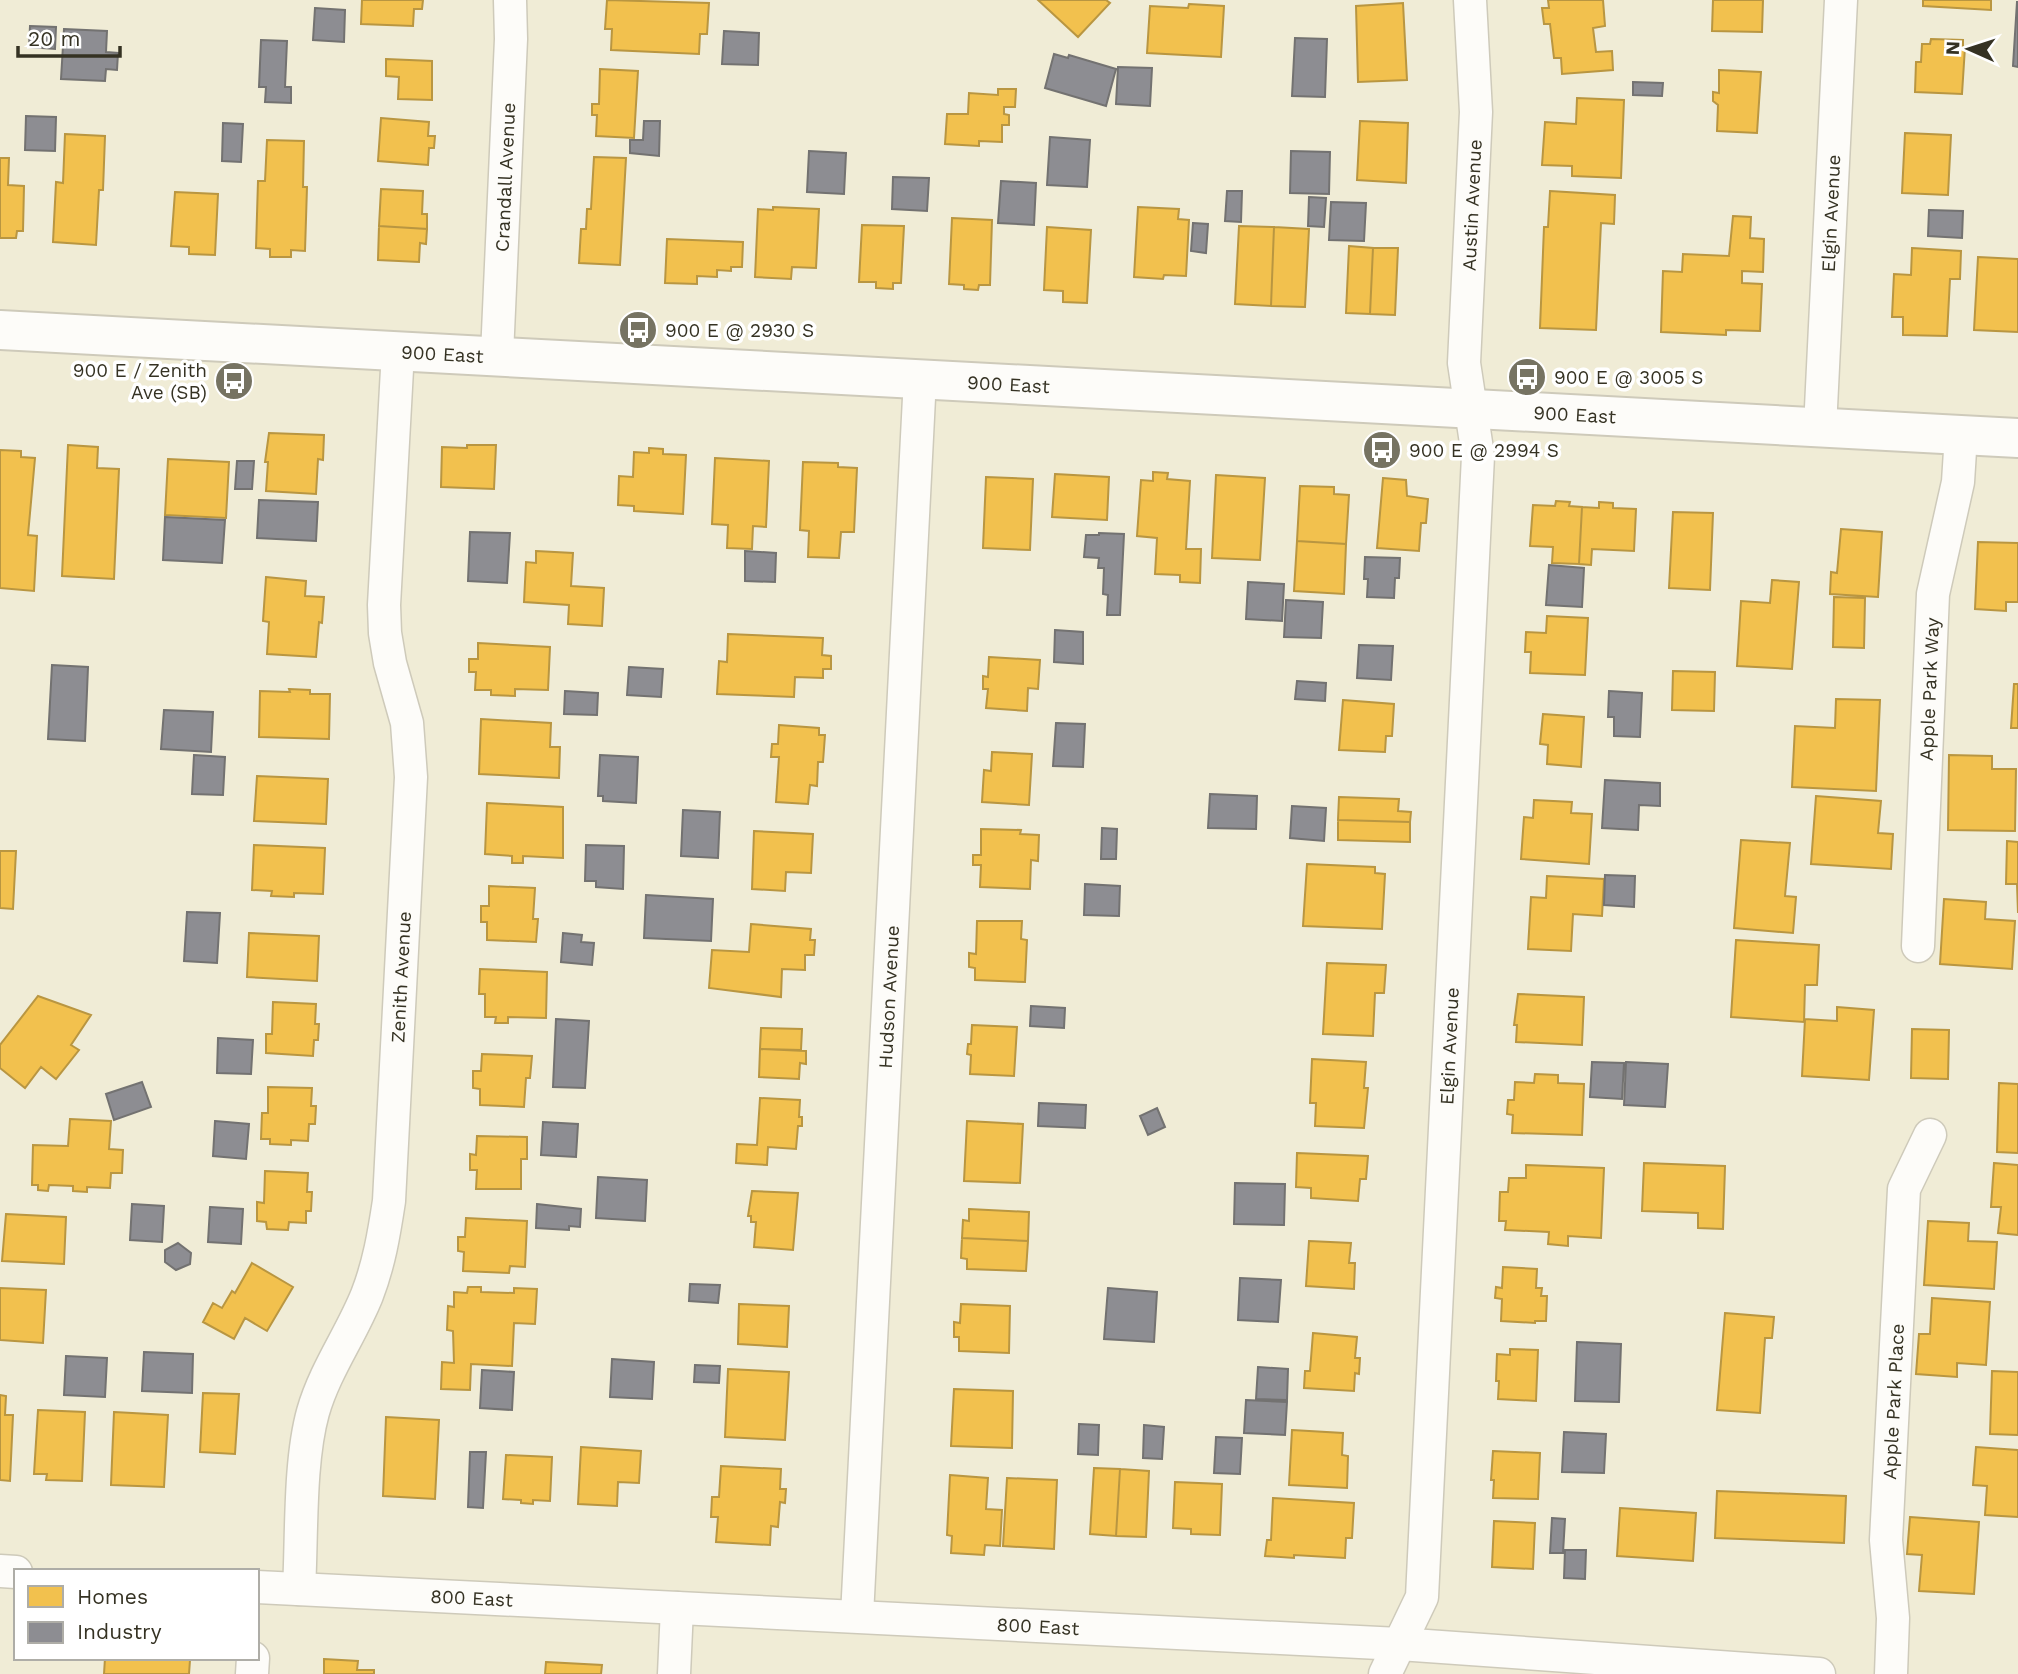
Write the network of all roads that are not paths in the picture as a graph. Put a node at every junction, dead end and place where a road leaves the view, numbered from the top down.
1 (510, 0) edge
2 (1470, 0) edge
3 (1841, 0) edge
4 (0, 330) edge
5 (398, 351) junction
6 (497, 355) junction
7 (920, 378) junction
8 (1471, 409) junction
9 (1820, 428) junction
10 (1961, 435) junction
11 (2018, 438) edge
12 (1918, 946) dead end
13 (1930, 1135) dead end
14 (259, 1587) edge
15 (299, 1589) junction
16 (677, 1608) junction
17 (857, 1616) junction
18 (1399, 1644) junction
19 (674, 1674) edge
20 (1385, 1674) edge
21 (1803, 1674) edge
22 (1891, 1674) edge

1 - 6 street, Crandall Avenue
2 - 8 street, Austin Avenue
3 - 9 street, Elgin Avenue
4 - 5 street, 900 East
5 - 6 street, 900 East
5 - 15 street, Zenith Avenue
6 - 7 street, 900 East
7 - 8 street, 900 East
7 - 17 street, Hudson Avenue
8 - 9 street, 900 East
8 - 18 street, Elgin Avenue
9 - 10 street, 900 East
10 - 11 street, 900 East
10 - 12 street, Apple Park Way
13 - 22 street, Apple Park Place
14 - 15 street, 800 East
15 - 16 street, 800 East
16 - 17 street, 800 East
16 - 19 street
17 - 18 street, 800 East
18 - 20 street, Elgin Avenue
18 - 21 street, 800 East

